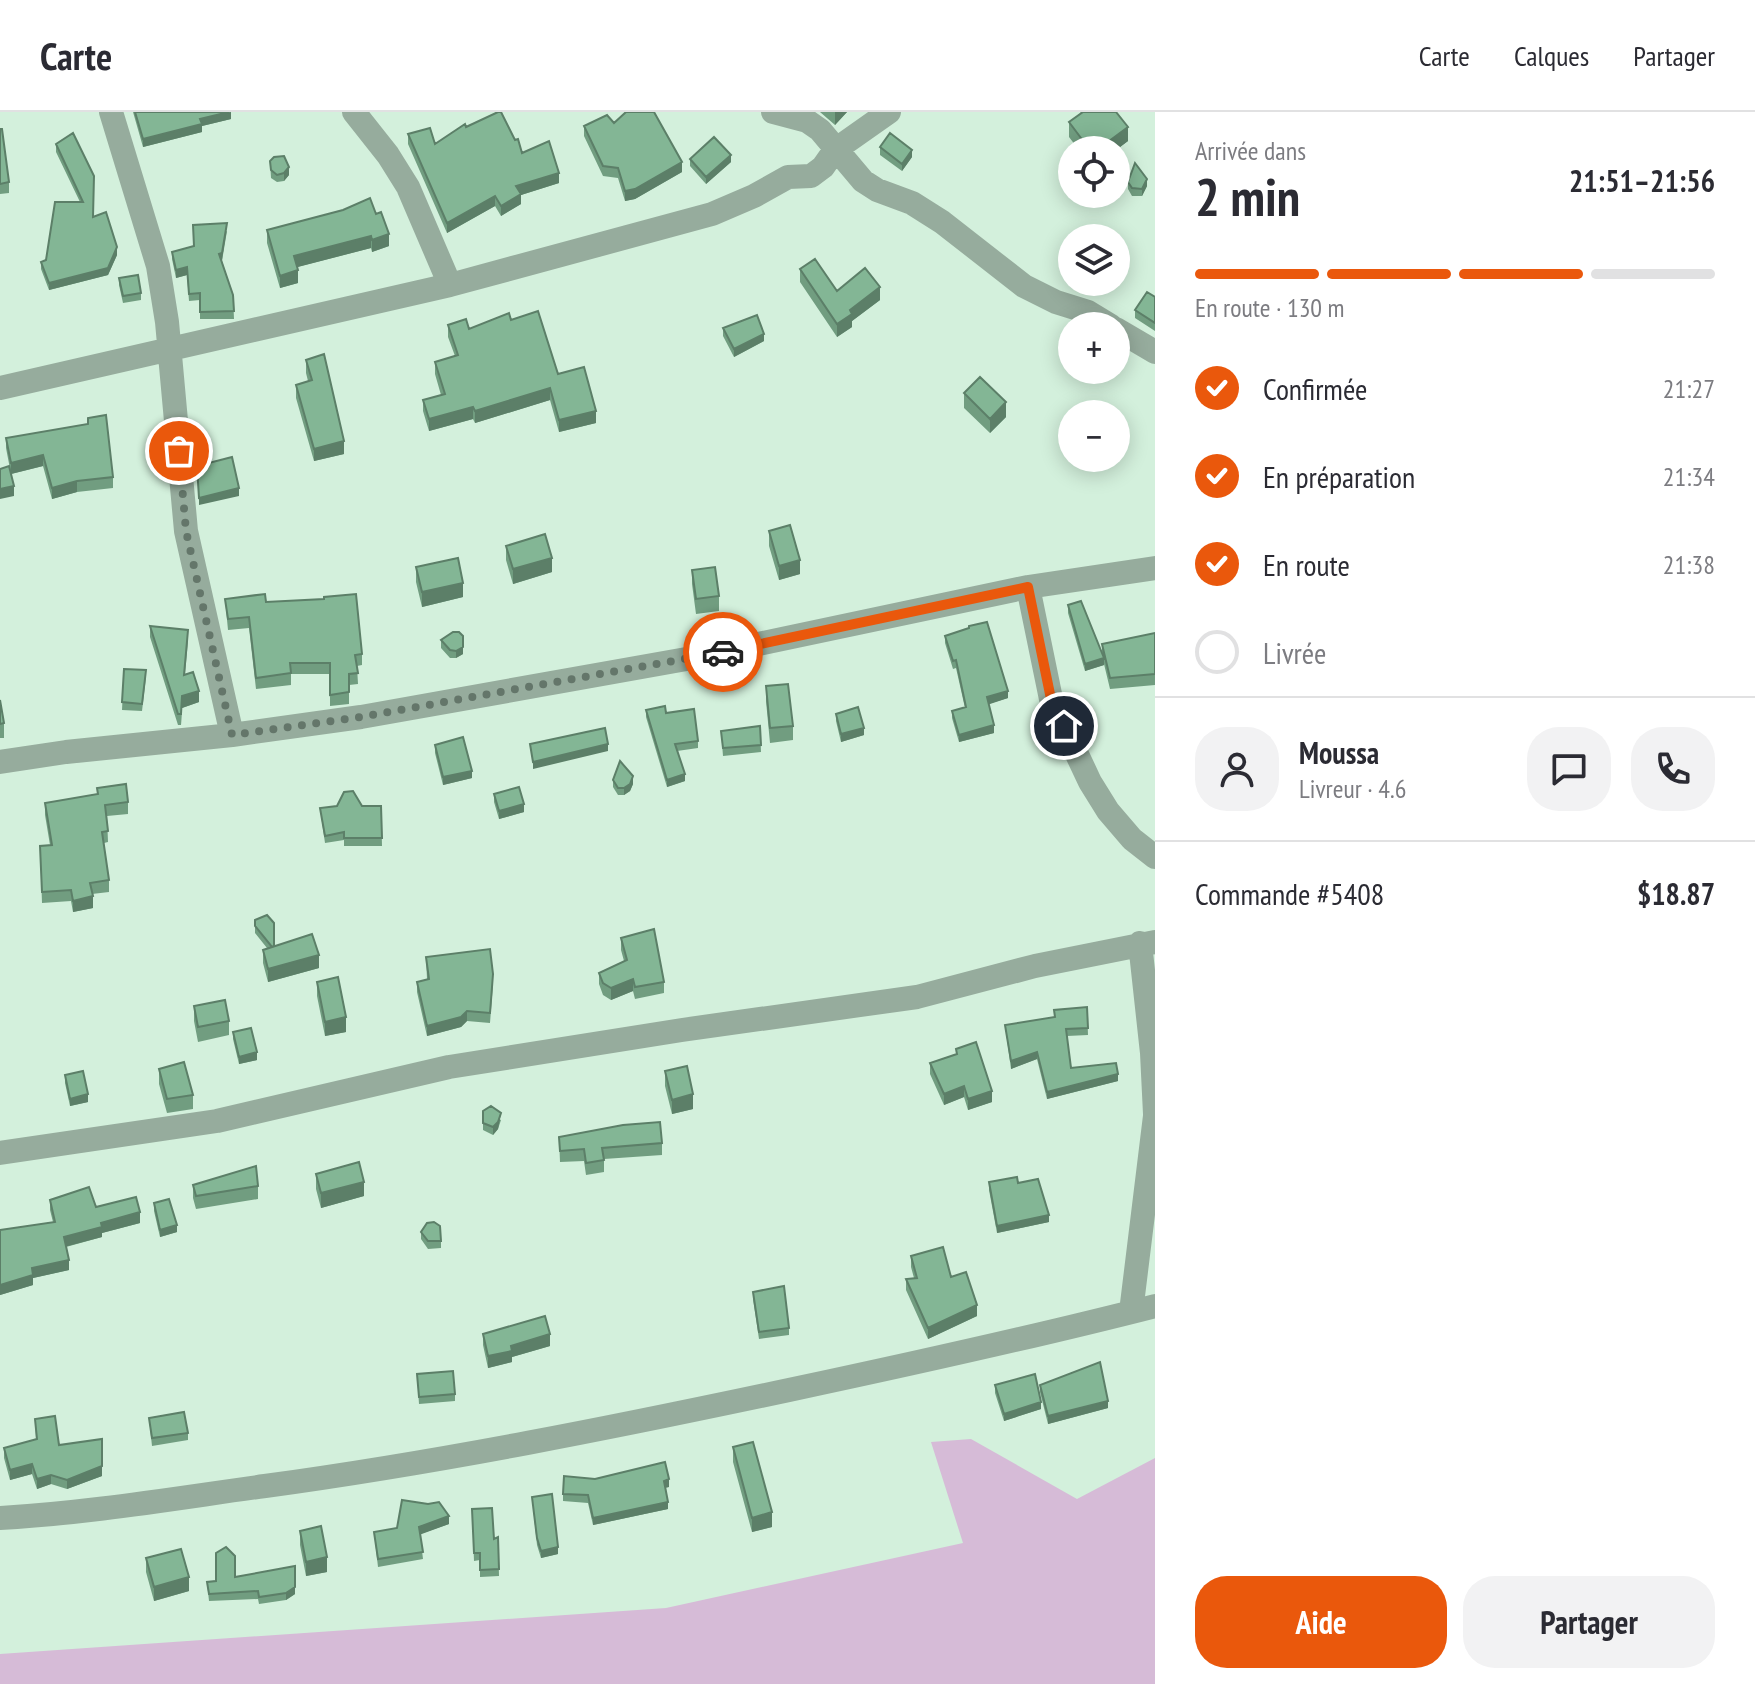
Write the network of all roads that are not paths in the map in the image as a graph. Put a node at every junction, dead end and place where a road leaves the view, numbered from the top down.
1 (111, 112) edge
2 (354, 112) edge
3 (773, 112) edge
4 (889, 112) edge
5 (835, 150) junction
6 (450, 285) junction
7 (1088, 312) edge
8 (1130, 337) edge
9 (169, 349) junction
10 (1155, 352) edge
11 (0, 388) edge
12 (1155, 568) edge
13 (1028, 587) junction
14 (232, 735) junction
15 (0, 762) edge
16 (1155, 857) edge
17 (1148, 942) edge
18 (1155, 1115) edge
19 (0, 1153) edge
20 (1155, 1306) edge
21 (1131, 1312) junction
22 (0, 1518) edge

1 - 9 street
2 - 6 street
3 - 5 street
4 - 5 street
5 - 6 street
5 - 7 street
6 - 9 street
8 - 10 street
9 - 11 street
9 - 14 street
12 - 13 street
13 - 14 street
13 - 16 street
14 - 15 street
17 - 18 street
17 - 19 street
18 - 21 street
20 - 21 street
21 - 22 street

